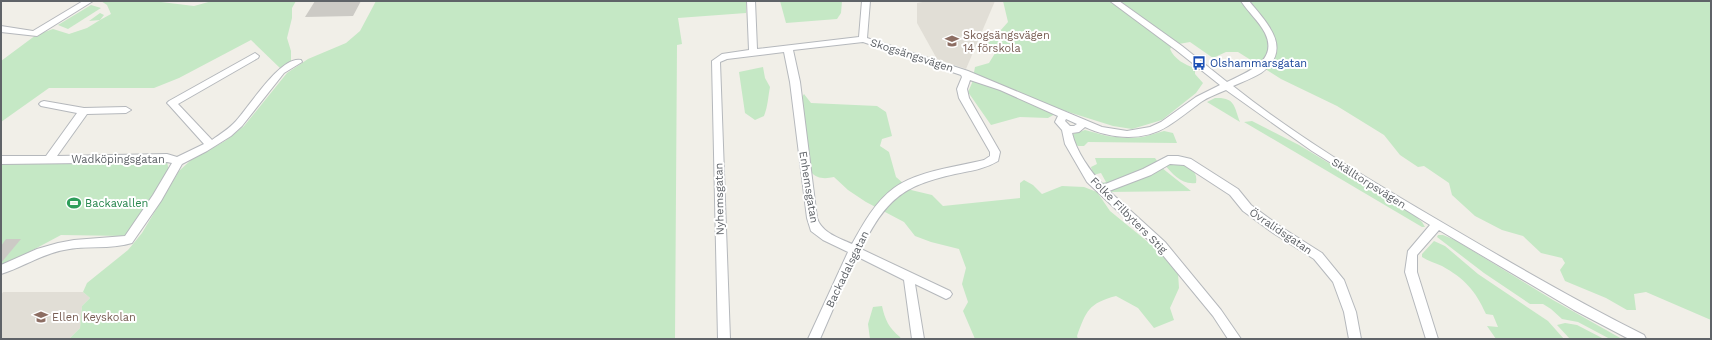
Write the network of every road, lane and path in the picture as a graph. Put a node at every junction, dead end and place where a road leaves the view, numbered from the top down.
1 (89, 1) edge
2 (751, 1) edge
3 (866, 1) edge
4 (1114, 1) edge
5 (1245, 1) edge
6 (3, 31) edge
7 (863, 39) junction
8 (788, 48) junction
9 (753, 52) junction
10 (255, 56) dead end
11 (717, 59) joint
12 (298, 62) dead end
13 (966, 75) junction
14 (1226, 86) junction
15 (44, 104) dead end
16 (126, 110) dead end
17 (84, 111) junction
18 (1063, 115) junction
19 (1083, 124) junction
20 (1067, 129) junction
21 (211, 145) junction
22 (995, 158) joint
23 (49, 159) junction
24 (1, 160) edge
25 (178, 161) junction
26 (1101, 190) junction
27 (1438, 225) junction
28 (854, 250) junction
29 (1, 270) edge
30 (910, 278) junction
31 (946, 294) dead end
32 (724, 339) edge
33 (814, 339) edge
34 (918, 339) edge
35 (1235, 339) edge
36 (1355, 339) edge
37 (1432, 339) edge
38 (1640, 339) edge

1 - 6 street
2 - 9 street
3 - 7 street
4 - 14 street, Skälltorpsvägen
5 - 14 street
7 - 8 street, Skogsängsvägen
7 - 13 street, Skogsängsvägen
8 - 9 street, Skogsängsvägen
8 - 28 street, Enhemsgatan
9 - 11 street, Skogsängsvägen
10 - 21 street
11 - 32 street, Nyhemsgatan
12 - 21 street
13 - 18 street
13 - 22 street, Skogsängsvägen
14 - 19 street
14 - 27 street, Skälltorpsvägen
15 - 17 street
16 - 17 street
17 - 23 street
18 - 19 street
18 - 20 street
19 - 20 street
20 - 26 street, Folke Filbyters Stig
21 - 25 street
22 - 28 street, Backadalsgatan
23 - 24 street, Wadköpingsgatan
23 - 25 street, Wadköpingsgatan
25 - 29 street, Wadköpingsgatan
26 - 35 street, Folke Filbyters Stig
26 - 36 street, Övralidsgatan
27 - 37 street
27 - 38 street, Skälltorpsvägen
28 - 30 street, Enhemsgatan
28 - 33 street, Backadalsgatan
30 - 31 street, Enhemsgatan
30 - 34 street

